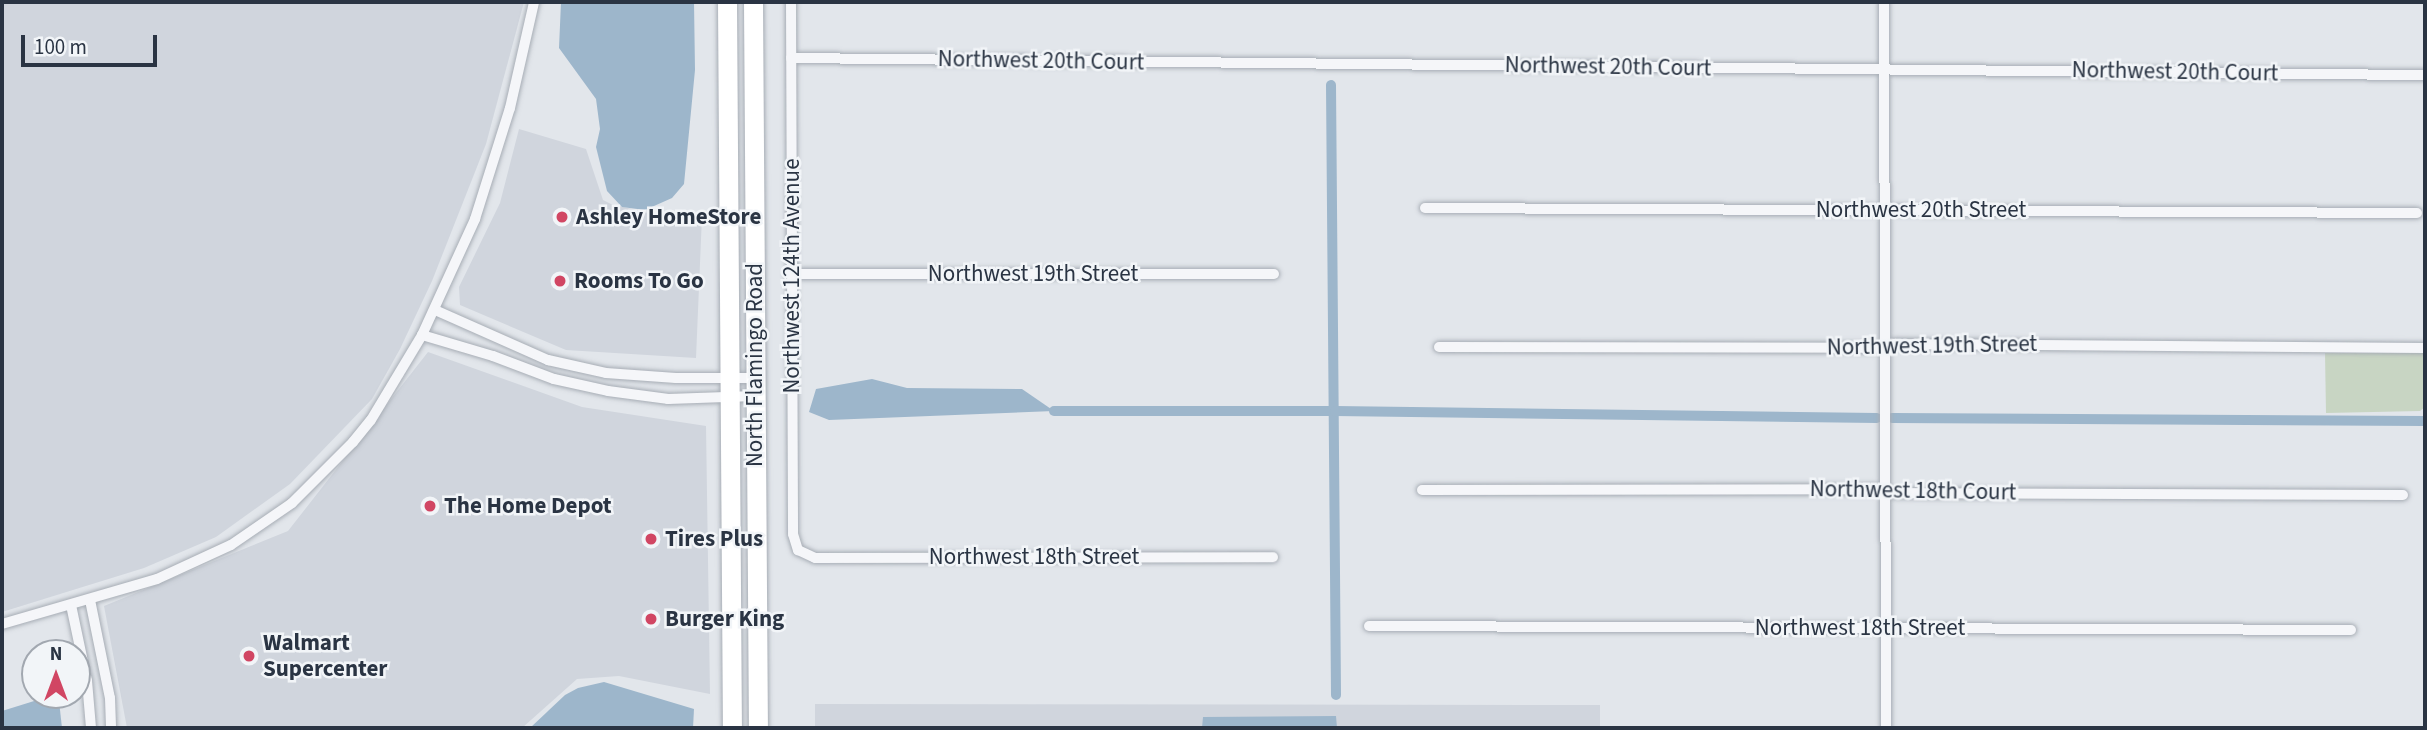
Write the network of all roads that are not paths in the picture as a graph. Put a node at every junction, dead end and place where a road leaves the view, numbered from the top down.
1 (534, 2) edge
2 (727, 2) edge
3 (753, 2) edge
4 (791, 2) edge
5 (1884, 2) edge
6 (792, 58) junction
7 (1884, 70) junction
8 (2425, 75) edge
9 (1425, 208) dead end
10 (1885, 209) junction
11 (2417, 213) dead end
12 (792, 274) junction
13 (1274, 274) dead end
14 (435, 310) junction
15 (422, 335) junction
16 (1439, 347) dead end
17 (1885, 348) junction
18 (2425, 348) edge
19 (755, 387) junction
20 (729, 388) junction
21 (1422, 491) dead end
22 (1885, 491) junction
23 (2403, 495) dead end
24 (798, 550) joint
25 (1273, 557) dead end
26 (90, 600) junction
27 (71, 605) junction
28 (2, 624) edge
29 (1368, 626) dead end
30 (1885, 628) junction
31 (2351, 630) dead end
32 (91, 728) edge
33 (111, 728) edge
34 (732, 728) edge
35 (758, 728) edge
36 (1886, 728) edge

1 - 14 street
2 - 20 highway, North Flamingo Road
3 - 19 highway, North Flamingo Road
4 - 6 street, Northwest 124th Avenue
5 - 7 street
6 - 7 street, Northwest 20th Court
6 - 12 street, Northwest 124th Avenue
7 - 8 street, Northwest 20th Court
7 - 10 street
9 - 10 street, Northwest 20th Street
10 - 11 street, Northwest 20th Street
10 - 17 street
12 - 13 street, Northwest 19th Street
12 - 24 street, Northwest 124th Avenue
14 - 15 street
14 - 20 street
15 - 20 street
15 - 26 street
16 - 17 street, Northwest 19th Street
17 - 18 street, Northwest 19th Street
17 - 22 street
19 - 20 street
19 - 20 street
19 - 35 highway, North Flamingo Road
20 - 34 highway, North Flamingo Road
21 - 22 street, Northwest 18th Court
22 - 23 street, Northwest 18th Court
22 - 30 street
24 - 25 street, Northwest 18th Street
26 - 27 street
26 - 33 street
27 - 28 street
27 - 32 street
29 - 30 street, Northwest 18th Street
30 - 31 street, Northwest 18th Street
30 - 36 street

